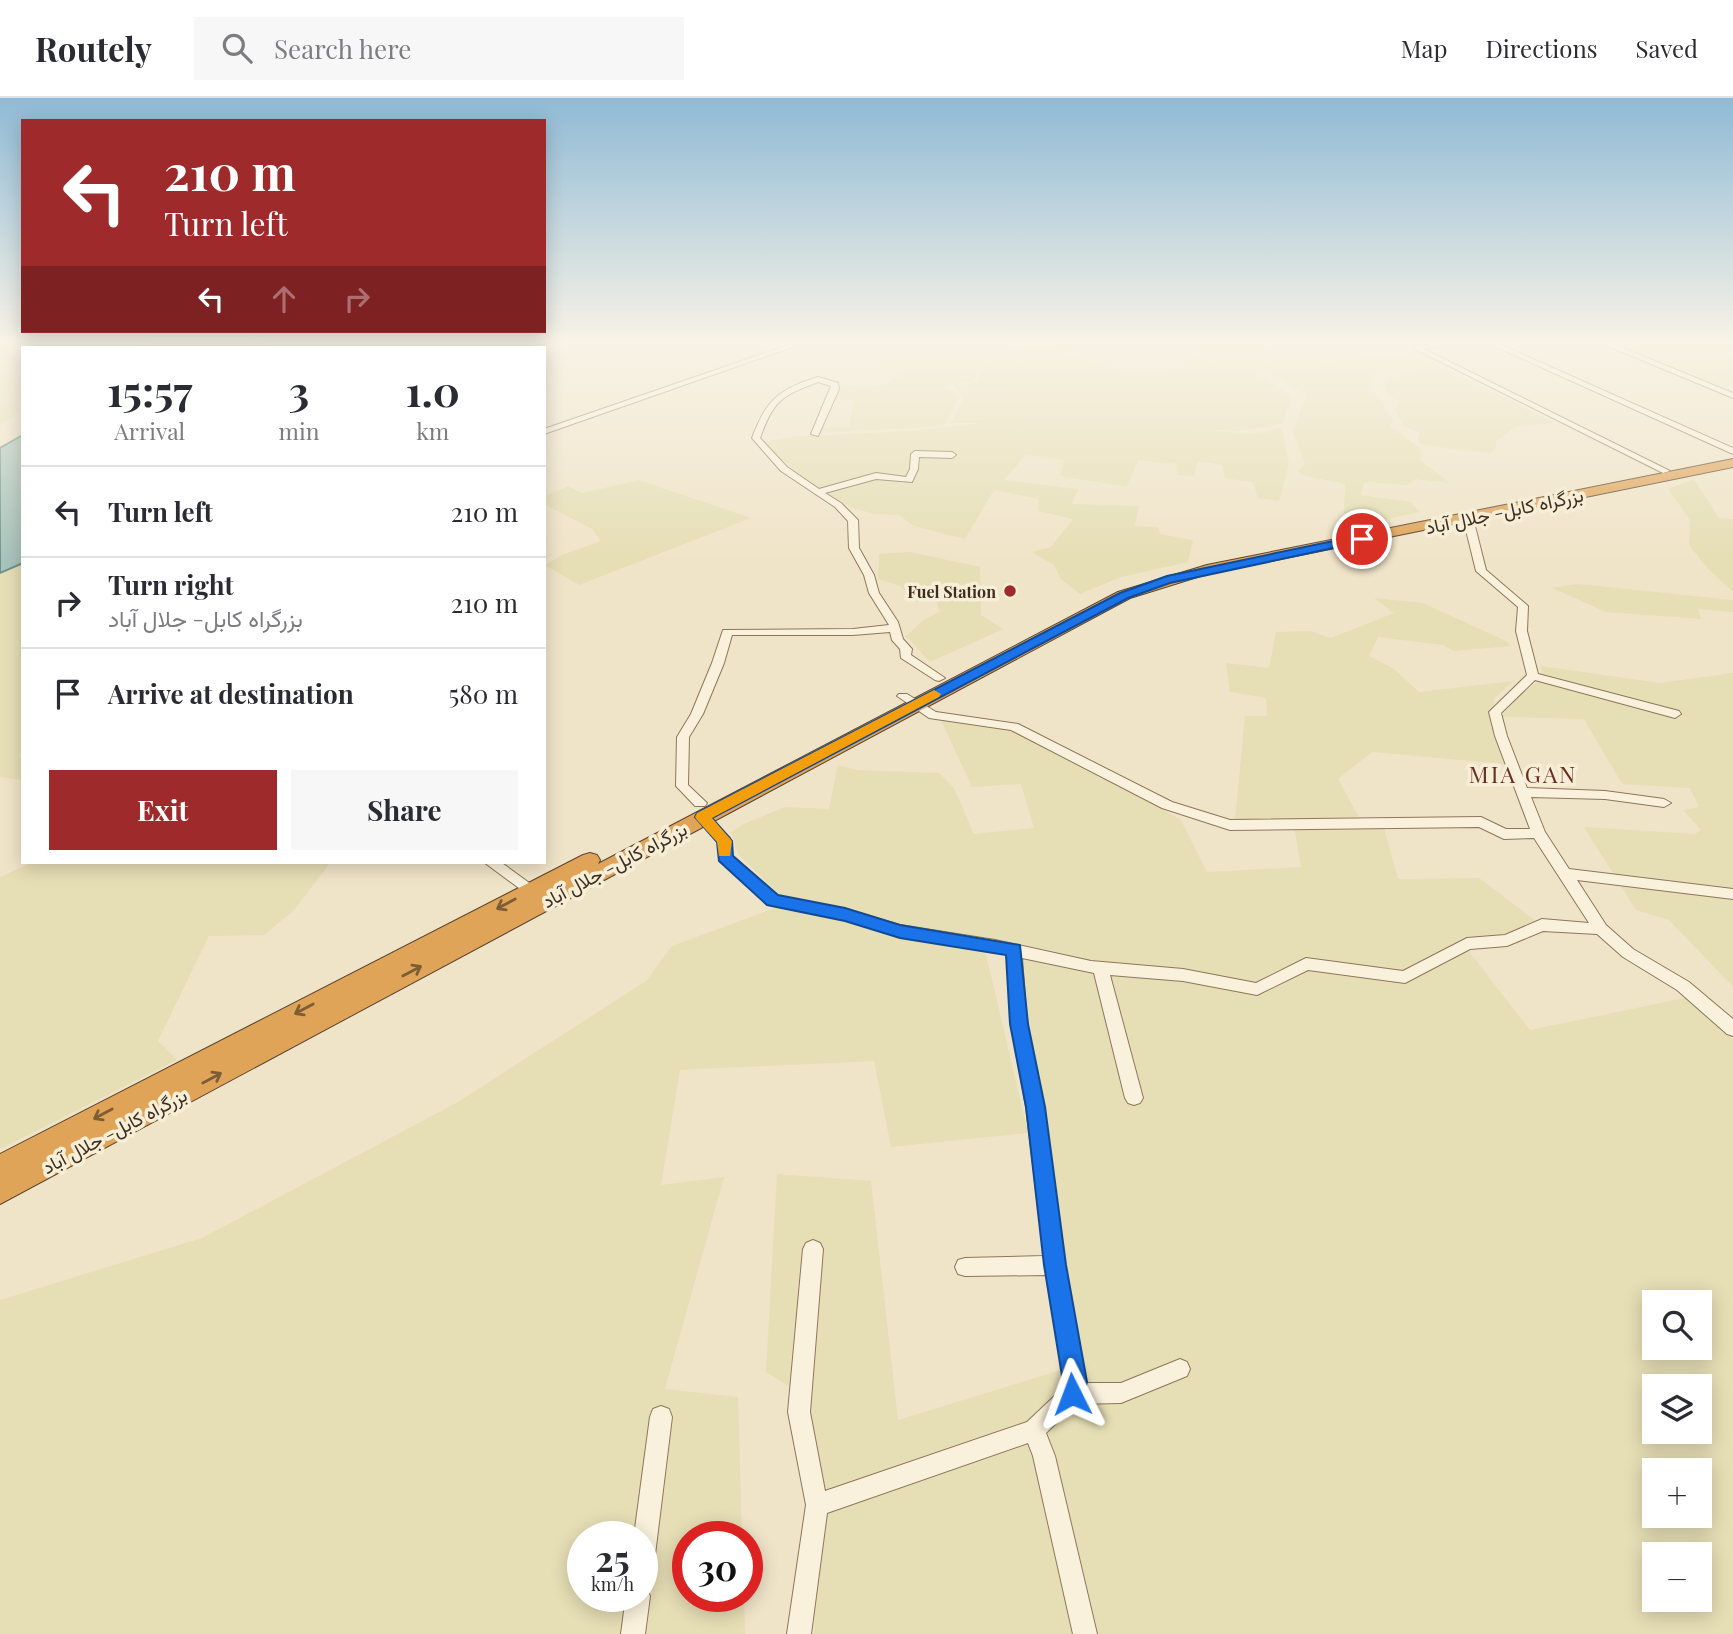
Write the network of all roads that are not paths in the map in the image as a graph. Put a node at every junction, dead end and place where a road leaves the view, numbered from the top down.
1 (591, 416) edge
2 (765, 416) edge
3 (823, 416) edge
4 (1554, 416) edge
5 (1656, 416) edge
6 (546, 431) edge
7 (815, 434) dead end
8 (1733, 450) edge
9 (952, 455) dead end
10 (1733, 457) edge
11 (1733, 463) edge
12 (1666, 471) junction
13 (817, 492) junction
14 (1465, 517) junction
15 (895, 628) junction
16 (1533, 676) junction
17 (939, 678) junction
18 (909, 700) junction
19 (1675, 714) dead end
20 (1523, 792) junction
21 (1664, 803) dead end
22 (701, 810) junction
23 (1538, 833) junction
24 (493, 864) edge
25 (1565, 874) junction
26 (532, 890) junction
27 (1733, 894) edge
28 (1601, 929) junction
29 (1014, 950) junction
30 (1100, 967) junction
31 (1733, 1029) edge
32 (1134, 1098) dead end
33 (0, 1168) edge
34 (0, 1191) edge
35 (813, 1249) dead end
36 (1055, 1265) junction
37 (965, 1267) dead end
38 (1180, 1369) dead end
39 (1072, 1394) junction
40 (661, 1417) dead end
41 (1034, 1430) junction
42 (817, 1505) junction
43 (647, 1521) edge
44 (636, 1612) edge
45 (633, 1634) edge
46 (799, 1634) edge
47 (1085, 1634) edge

1 - 6 street
2 - 13 street
3 - 7 street
4 - 12 street
5 - 8 street
9 - 13 street
10 - 12 highway, بزرگراه کابل- جلال آباد
11 - 14 highway, بزرگراه کابل- جلال آباد
12 - 17 highway, بزرگراه کابل- جلال آباد
13 - 15 street
14 - 16 street
14 - 18 highway, بزرگراه کابل- جلال آباد
15 - 17 street
15 - 22 street
16 - 19 street
16 - 20 street
17 - 18 highway, بزرگراه کابل- جلال آباد
18 - 22 highway, بزرگراه کابل- جلال آباد
18 - 23 street
20 - 21 street
20 - 23 street
22 - 26 highway, بزرگراه کابل- جلال آباد
22 - 29 street
34 -> 22 highway, بزرگراه کابل- جلال آباد
23 - 25 street
24 - 26 street
25 - 27 street
25 - 28 street
26 -> 33 highway, بزرگراه کابل- جلال آباد
28 - 30 street
28 - 31 street
29 - 30 street
29 - 36 street
30 - 32 street
35 - 42 street
36 - 37 street
36 - 39 street
38 - 39 street
39 - 41 street
40 - 43 street
41 - 42 street
41 - 47 street
42 - 46 street
44 - 45 street

